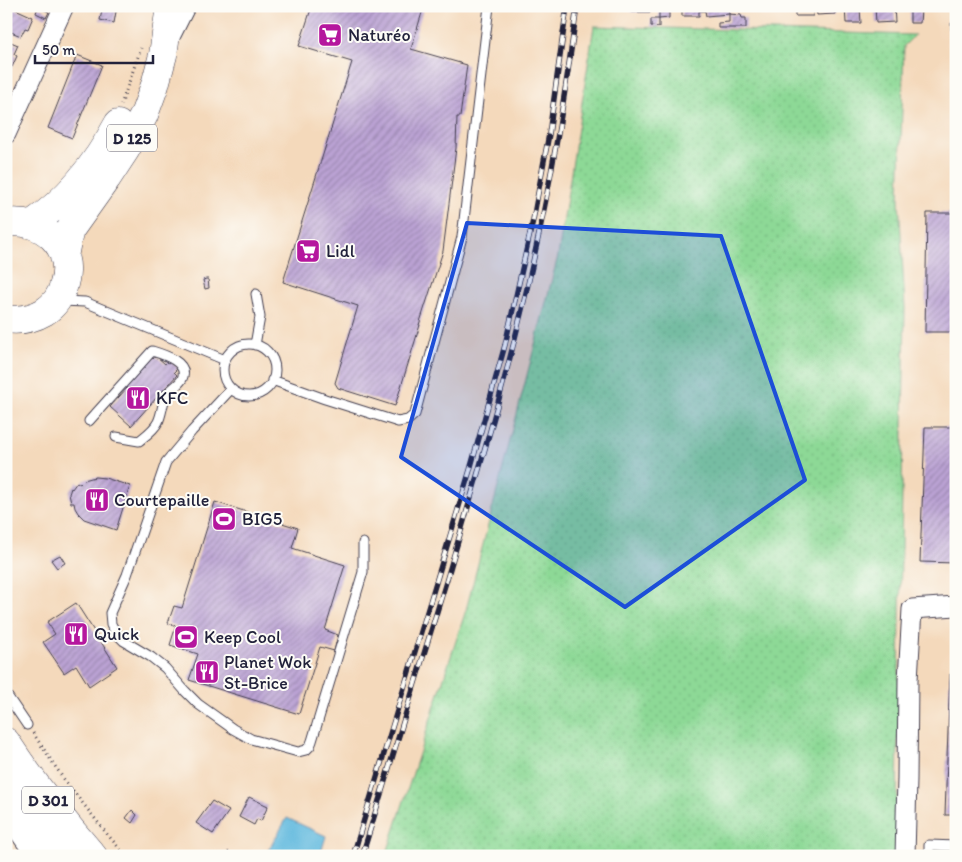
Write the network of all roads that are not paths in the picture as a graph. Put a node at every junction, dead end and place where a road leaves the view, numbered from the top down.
1 (64, 6) edge
2 (163, 6) edge
3 (170, 6) edge
4 (190, 6) edge
5 (489, 6) edge
6 (152, 51) junction
7 (6, 134) edge
8 (19, 224) edge
9 (67, 283) junction
10 (256, 294) dead end
11 (85, 302) junction
12 (9, 322) edge
13 (255, 345) junction
14 (225, 360) junction
15 (272, 380) junction
16 (231, 389) junction
17 (89, 422) dead end
18 (116, 437) dead end
19 (363, 543) dead end
20 (956, 606) edge
21 (6, 694) edge
22 (27, 724) road end
23 (6, 742) edge
24 (6, 781) edge
25 (6, 813) edge
26 (956, 846) edge
27 (36, 856) edge
28 (65, 856) edge
29 (93, 856) edge
30 (905, 856) edge
31 (928, 856) edge

1 - 7 street
2 - 8 main road, D 125
3 - 6 main road, D 125
4 - 6 lane
5 - 15 lane
6 - 9 main road, D 125
8 - 9 main road
9 - 11 lane
9 - 11 lane
9 - 12 main road
10 - 13 lane
11 - 14 lane
13 - 14 lane
13 - 15 lane
14 - 16 lane
15 - 16 lane
16 - 19 lane
17 - 18 lane
20 - 30 street
21 - 22 lane
23 - 29 main road, D 301
24 - 28 main road, D 301
25 - 27 street
26 - 31 lane

